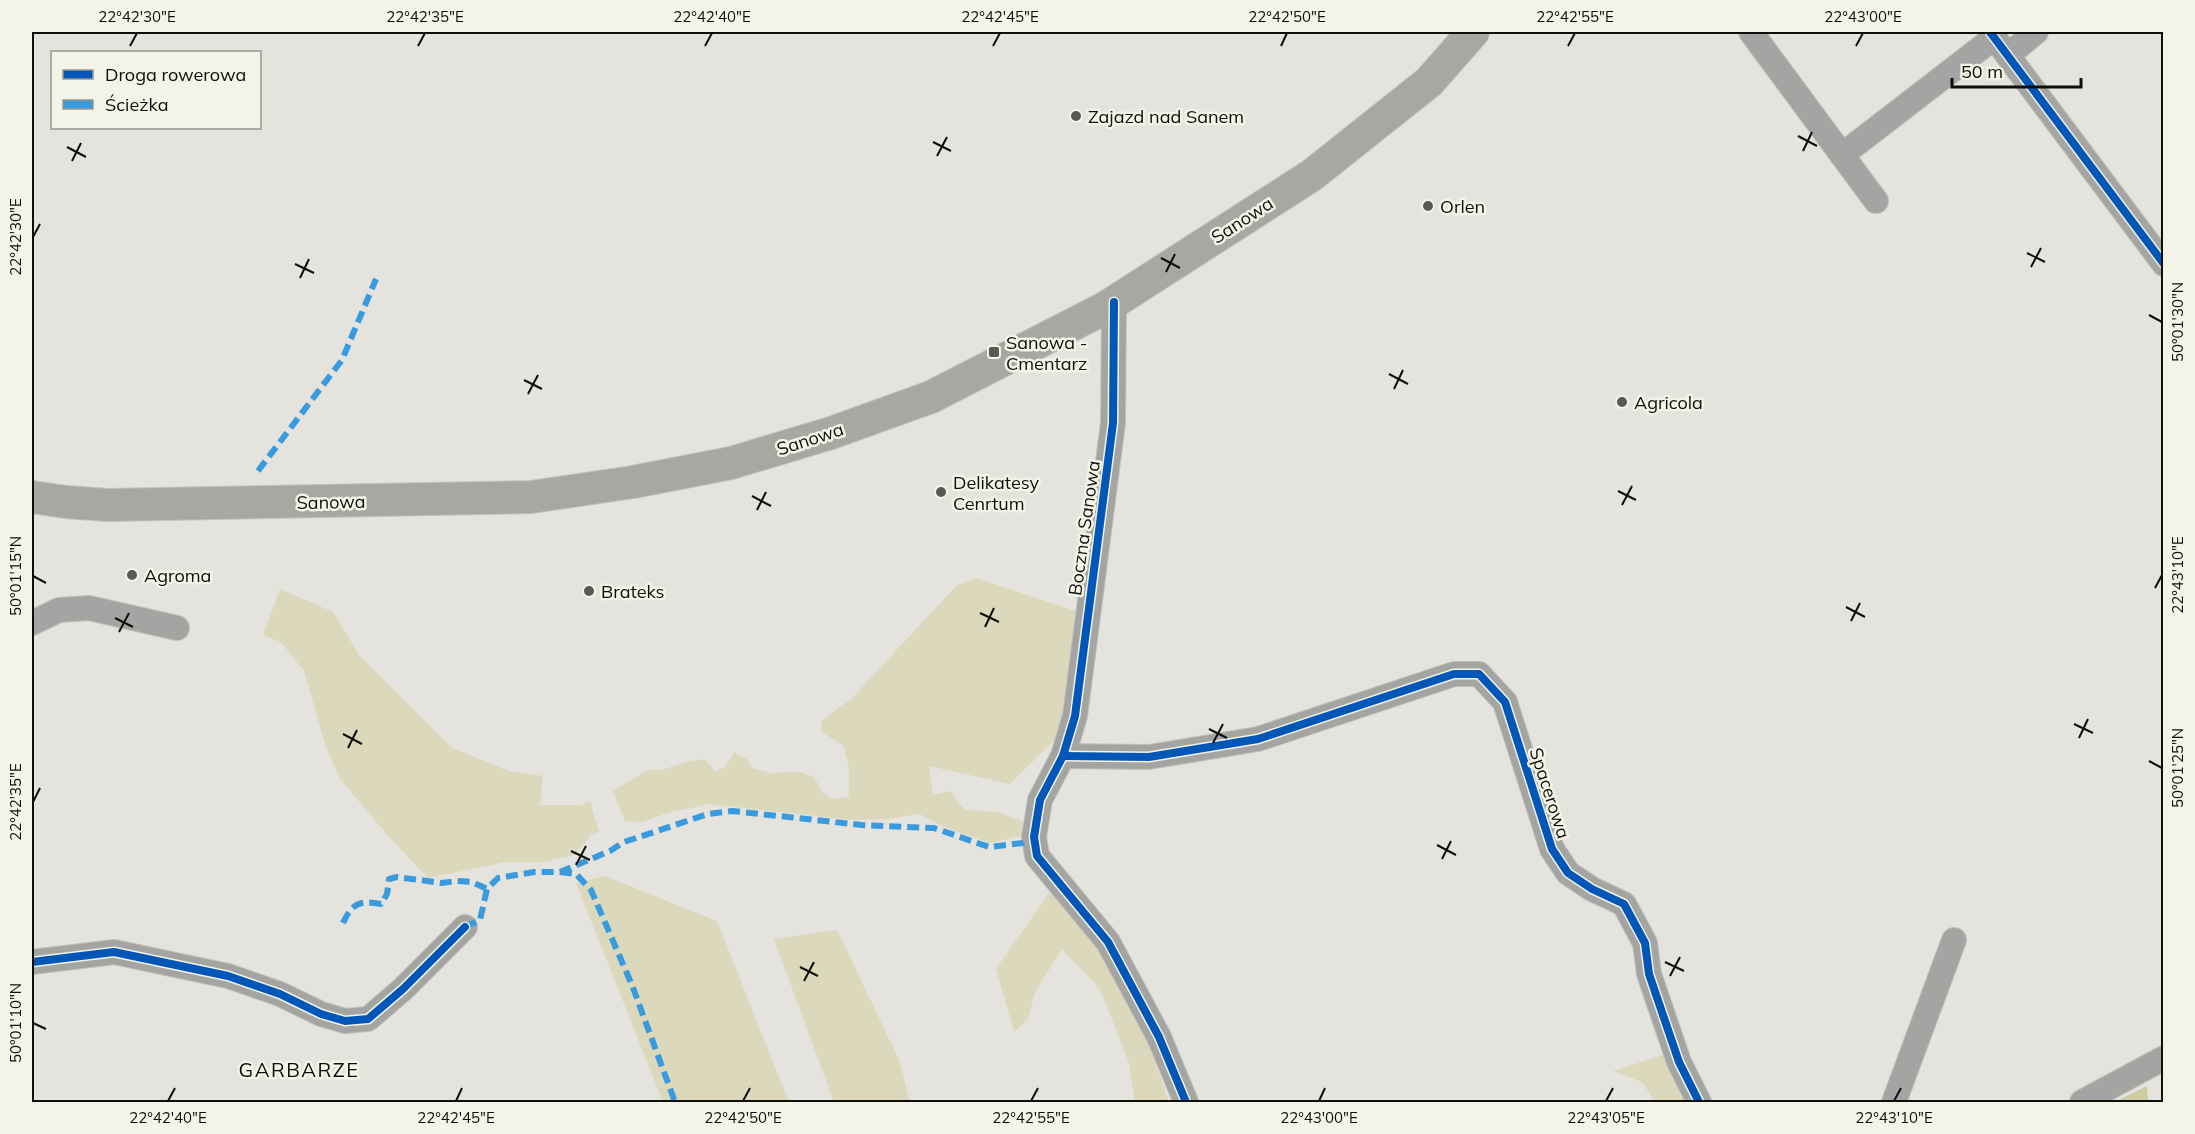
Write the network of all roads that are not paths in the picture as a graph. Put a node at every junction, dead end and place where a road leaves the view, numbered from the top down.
1 (1473, 32) edge
2 (1751, 32) edge
3 (2036, 32) edge
4 (1998, 41) edge
5 (1842, 155) junction
6 (1876, 201) dead end
7 (2163, 264) edge
8 (1113, 302) junction
9 (32, 497) edge
10 (32, 622) edge
11 (177, 628) dead end
12 (1063, 756) junction
13 (465, 927) dead end
14 (1954, 940) dead end
15 (32, 962) edge
16 (2163, 1058) edge
17 (1186, 1102) edge
18 (1700, 1102) edge
19 (1894, 1102) edge
20 (2082, 1102) edge

1 - 8 main road, Sanowa
2 - 5 street
3 - 4 street
4 - 5 street
4 - 7 street
5 - 6 street
8 - 9 main road, Sanowa
8 - 12 street, Boczna Sanowa
10 - 11 street
12 - 17 street, Boczna Sanowa
12 - 18 street, Spacerowa
13 - 15 street
14 - 19 street
16 - 20 street

